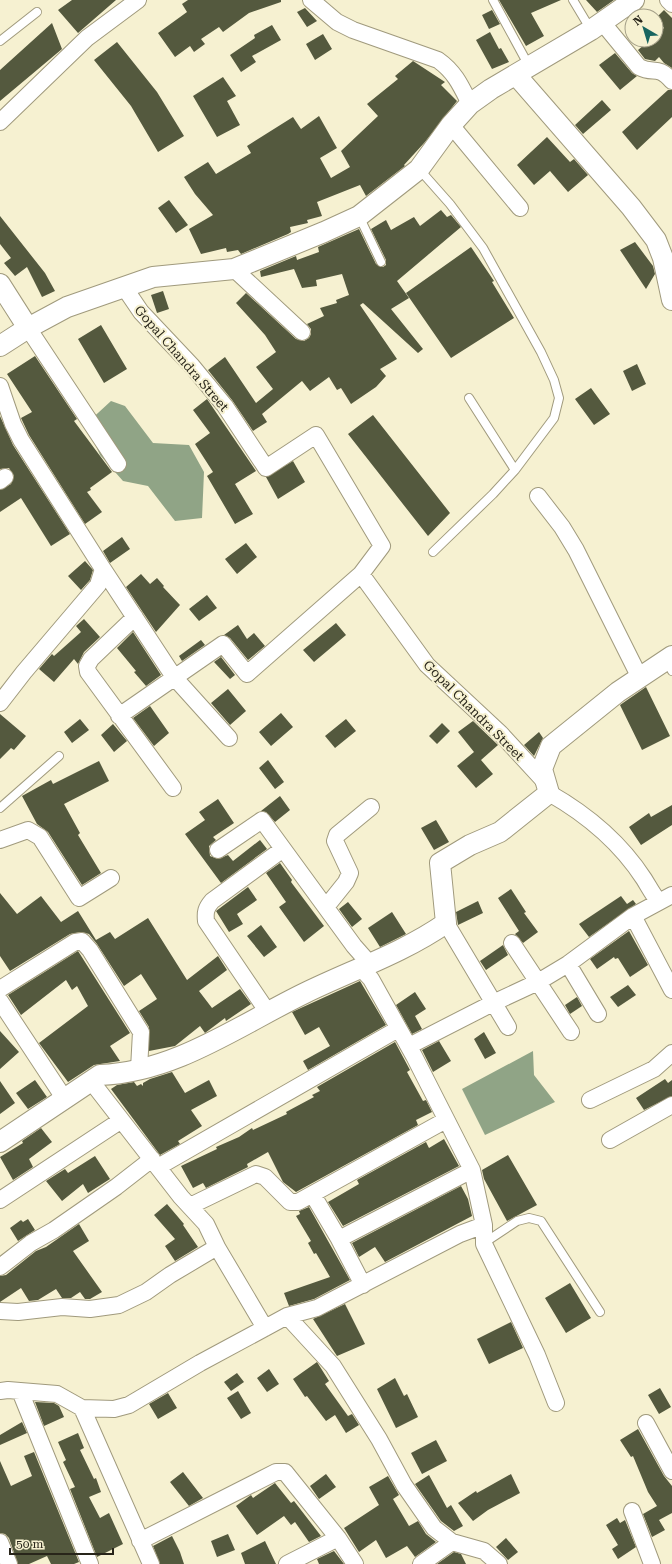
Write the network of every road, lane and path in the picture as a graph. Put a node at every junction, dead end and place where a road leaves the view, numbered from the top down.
1 (138, 0) edge
2 (311, 0) edge
3 (493, 0) edge
4 (573, 0) edge
5 (634, 0) edge
6 (668, 0) edge
7 (672, 4) edge
8 (37, 12) dead end
9 (596, 26) junction
10 (0, 41) edge
11 (523, 71) junction
12 (672, 81) edge
13 (470, 104) junction
14 (0, 122) edge
15 (451, 125) junction
16 (419, 169) junction
17 (520, 208) dead end
18 (358, 216) junction
19 (381, 262) dead end
20 (234, 269) junction
21 (0, 284) edge
22 (124, 287) junction
23 (672, 300) edge
24 (28, 328) junction
25 (302, 332) dead end
26 (0, 346) edge
27 (0, 386) edge
28 (469, 398) dead end
29 (118, 464) dead end
30 (515, 470) junction
31 (538, 496) dead end
32 (434, 552) dead end
33 (103, 569) junction
34 (361, 574) junction
35 (135, 617) junction
36 (670, 662) edge
37 (174, 677) junction
38 (640, 678) junction
39 (0, 703) edge
40 (119, 716) junction
41 (229, 738) dead end
42 (59, 756) dead end
43 (172, 788) dead end
44 (548, 788) junction
45 (371, 807) dead end
46 (0, 808) edge
47 (0, 840) edge
48 (283, 849) junction
49 (218, 850) dead end
50 (111, 878) dead end
51 (665, 899) edge
52 (326, 907) junction
53 (633, 916) junction
54 (446, 922) junction
55 (512, 943) dead end
56 (568, 964) junction
57 (365, 965) junction
58 (538, 982) junction
59 (0, 989) edge
60 (672, 990) edge
61 (0, 1001) edge
62 (493, 1003) junction
63 (268, 1011) junction
64 (598, 1014) dead end
65 (508, 1027) dead end
66 (398, 1029) junction
67 (571, 1032) dead end
68 (409, 1046) junction
69 (672, 1053) edge
70 (139, 1069) junction
71 (91, 1081) junction
72 (64, 1098) junction
73 (590, 1100) dead end
74 (672, 1105) edge
75 (446, 1120) junction
76 (120, 1121) junction
77 (610, 1140) dead end
78 (0, 1142) edge
79 (155, 1163) junction
80 (472, 1170) junction
81 (313, 1195) junction
82 (0, 1200) edge
83 (190, 1206) junction
84 (484, 1225) junction
85 (339, 1240) junction
86 (484, 1244) junction
87 (217, 1247) junction
88 (0, 1267) edge
89 (362, 1285) junction
90 (0, 1311) edge
91 (600, 1312) dead end
92 (287, 1316) junction
93 (265, 1328) junction
94 (0, 1391) edge
95 (20, 1392) junction
96 (556, 1403) dead end
97 (82, 1408) junction
98 (646, 1423) dead end
99 (672, 1471) edge
100 (632, 1511) dead end
101 (338, 1538) junction
102 (140, 1541) junction
103 (0, 1542) edge
104 (452, 1542) junction
105 (9, 1564) edge
106 (90, 1564) edge
107 (151, 1564) edge
108 (287, 1564) edge
109 (355, 1564) edge
110 (421, 1564) edge
111 (499, 1564) edge
112 (652, 1564) edge

1 - 14 street
2 - 13 street
3 - 11 lane
4 - 9 lane
5 - 9 street
6 - 7 street
8 - 10 lane
9 - 11 street
9 - 12 street
11 - 13 street
11 - 23 street
13 - 15 street
15 - 16 street
15 - 17 street
16 - 18 street
16 - 30 lane
18 - 19 lane
18 - 20 street
20 - 22 street
20 - 25 street
21 - 24 street
22 - 24 street
22 - 34 street, Gopal Chandra Street
24 - 26 street
24 - 29 street
27 - 33 street
28 - 30 lane
30 - 32 lane
31 - 38 street
33 - 35 street
33 - 39 street
34 - 37 street
34 - 44 street, Gopal Chandra Street
35 - 37 street
35 - 40 street
36 - 38 street
37 - 40 street
37 - 41 street
38 - 44 street
40 - 43 street
42 - 46 lane
44 - 51 street, Gopal Chandra Street
44 - 54 street
45 - 52 street
47 - 50 street
48 - 49 street
48 - 52 street
48 - 63 street
51 - 53 street
52 - 57 street
53 - 56 street
53 - 60 street
54 - 57 street
54 - 62 street
55 - 58 street
56 - 58 street
56 - 64 street
57 - 63 street
57 - 66 street
58 - 62 street
58 - 67 street
59 - 70 street
61 - 72 street
62 - 65 street
62 - 68 street
63 - 70 street
66 - 68 street
66 - 79 street
68 - 75 street
69 - 73 street
70 - 71 street
71 - 72 street
71 - 76 street
72 - 78 street
74 - 77 street
75 - 80 street
75 - 81 street
76 - 79 street
76 - 82 street
79 - 83 street
79 - 88 street
80 - 84 street
80 - 85 street
81 - 83 street
81 - 85 street
83 - 87 street
84 - 86 street
84 - 89 street
85 - 89 street
86 - 91 lane
86 - 96 street
87 - 90 street
87 - 93 street
89 - 92 street
92 - 93 street
92 - 104 street
93 - 97 street
94 - 95 street
95 - 97 street
95 - 106 street
97 - 102 street
98 - 99 street
100 - 112 street
101 - 102 street
101 - 108 street
101 - 109 street
102 - 107 street
103 - 105 street
104 - 110 street
104 - 111 street

